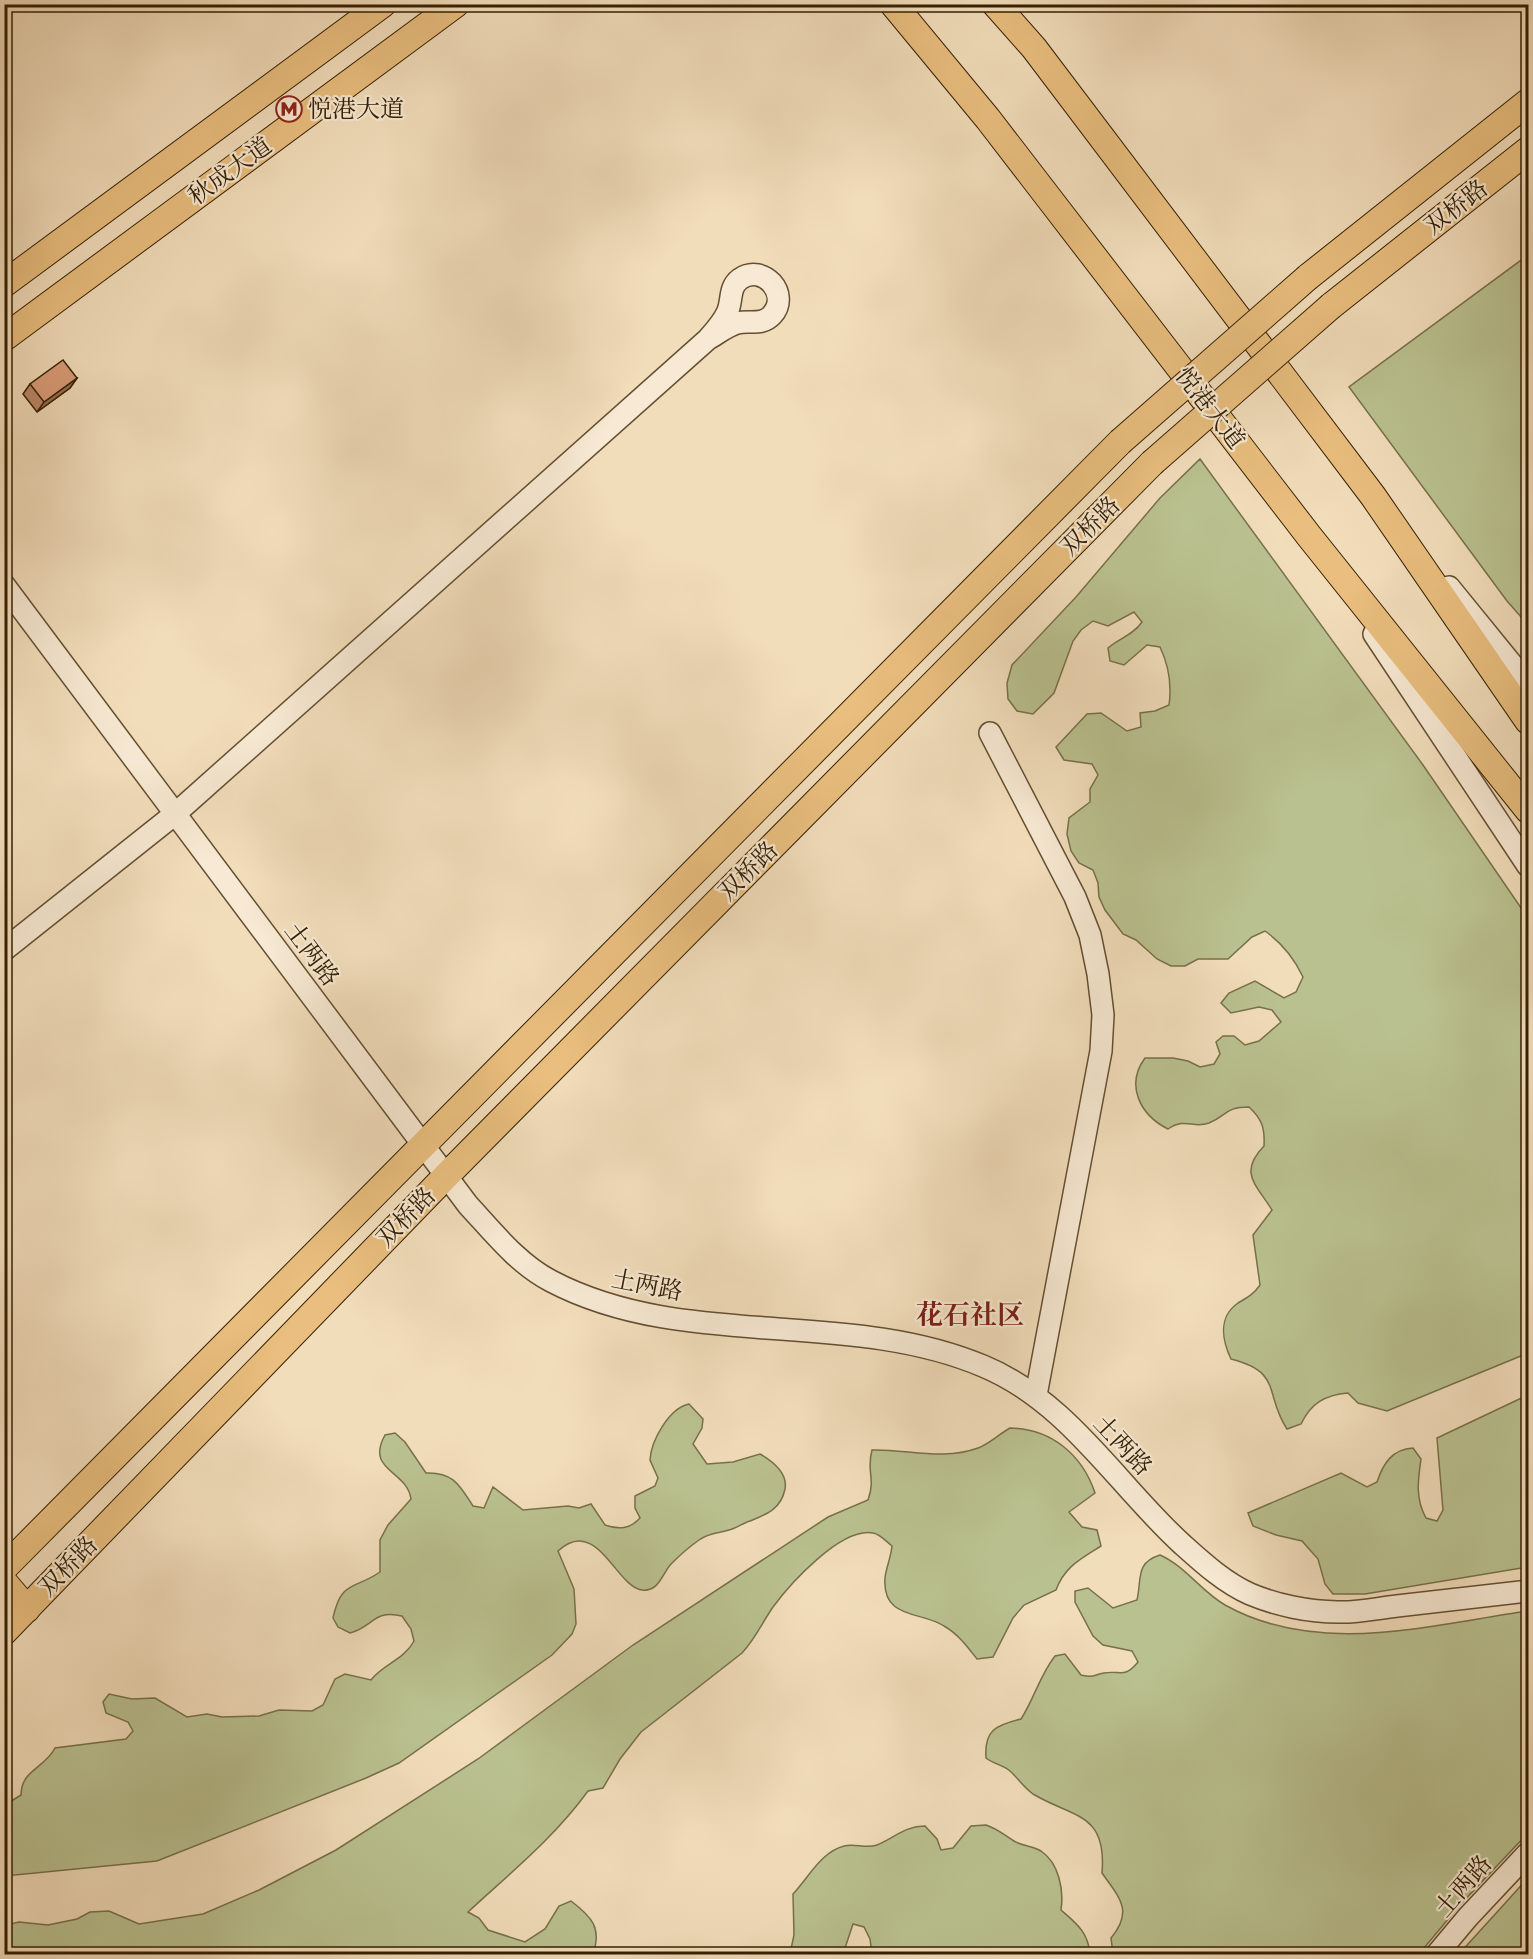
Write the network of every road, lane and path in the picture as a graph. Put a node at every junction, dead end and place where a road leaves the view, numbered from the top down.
1 (383, 4) edge
2 (456, 4) edge
3 (893, 4) edge
4 (995, 4) edge
5 (1003, 4) edge
6 (1034, 48) junction
7 (1528, 102) edge
8 (1528, 150) edge
9 (4, 284) edge
10 (4, 338) edge
11 (708, 339) dead end
12 (1373, 496) junction
13 (1309, 536) junction
14 (4, 585) edge
15 (1528, 684) edge
16 (1528, 721) edge
17 (990, 733) dead end
18 (1528, 810) edge
19 (176, 814) junction
20 (1528, 866) edge
21 (4, 950) edge
22 (423, 1145) junction
23 (446, 1176) junction
24 (1036, 1395) junction
25 (4, 1568) edge
26 (4, 1582) edge
27 (1528, 1591) edge
28 (27, 1609) junction
29 (5, 1630) edge
30 (1528, 1853) edge
31 (1437, 1954) edge

1 - 9 main road, 秋成大道
2 - 10 main road, 秋成大道
3 - 13 main road, 悦港大道
4 - 6 main road
5 - 6 main road
6 - 12 main road
7 - 22 main road, 双桥路, bridge
8 - 23 main road, 双桥路, bridge
11 - 19 street
12 - 15 street
12 - 16 main road
13 - 18 main road, 悦港大道
13 - 20 street
14 - 19 street, 土两路
17 - 24 street
19 - 21 street
19 - 22 street, 土两路
22 - 23 street, 土两路
22 - 25 main road, 双桥路
23 - 24 street, 土两路
23 - 28 main road, 双桥路
24 - 27 street, 土两路
26 - 28 main road
28 - 29 main road, 双桥路
30 - 31 street, 土两路

